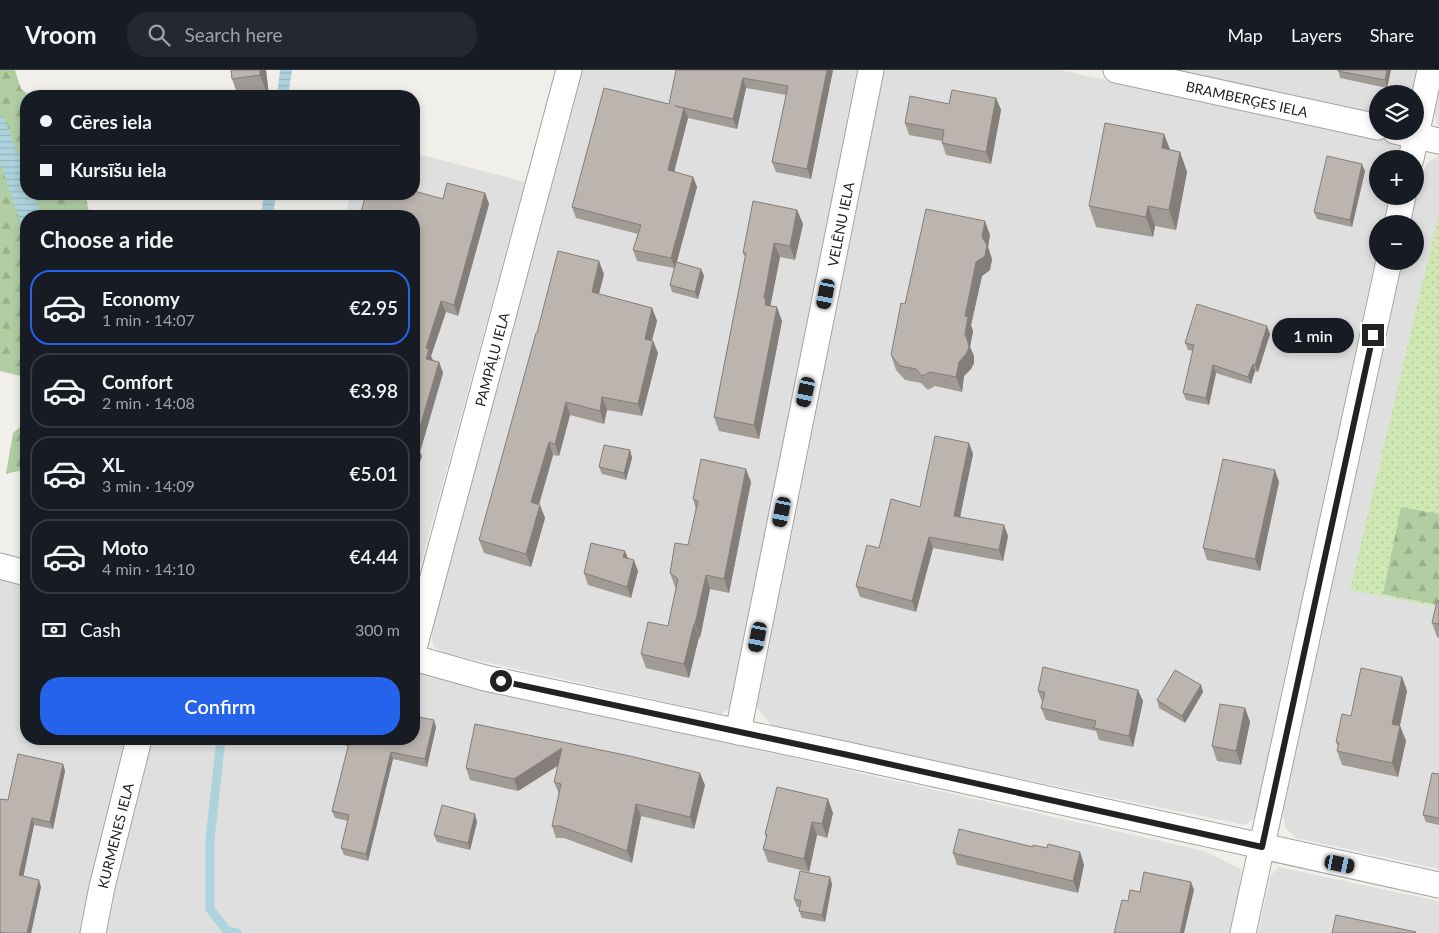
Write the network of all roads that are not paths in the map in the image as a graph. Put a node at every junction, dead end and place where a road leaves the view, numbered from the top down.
1 (569, 70) edge
2 (871, 70) edge
3 (1116, 70) edge
4 (1430, 70) edge
5 (1369, 125) edge
6 (1415, 142) edge
7 (1387, 270) edge
8 (0, 566) edge
9 (20, 571) edge
10 (420, 626) edge
11 (420, 660) edge
12 (738, 732) junction
13 (138, 745) edge
14 (1262, 847) junction
15 (1439, 885) edge
16 (93, 933) edge
17 (1243, 933) edge

1 - 10 street, PAMPĀĻU IELA
2 - 12 street, VELĒNU IELA
3 - 5 street, BRAMBERĢES IELA
4 - 6 street
7 - 14 street
8 - 9 street
11 - 12 street
12 - 14 street
13 - 16 street, KURMENES IELA
14 - 15 street
14 - 17 street

